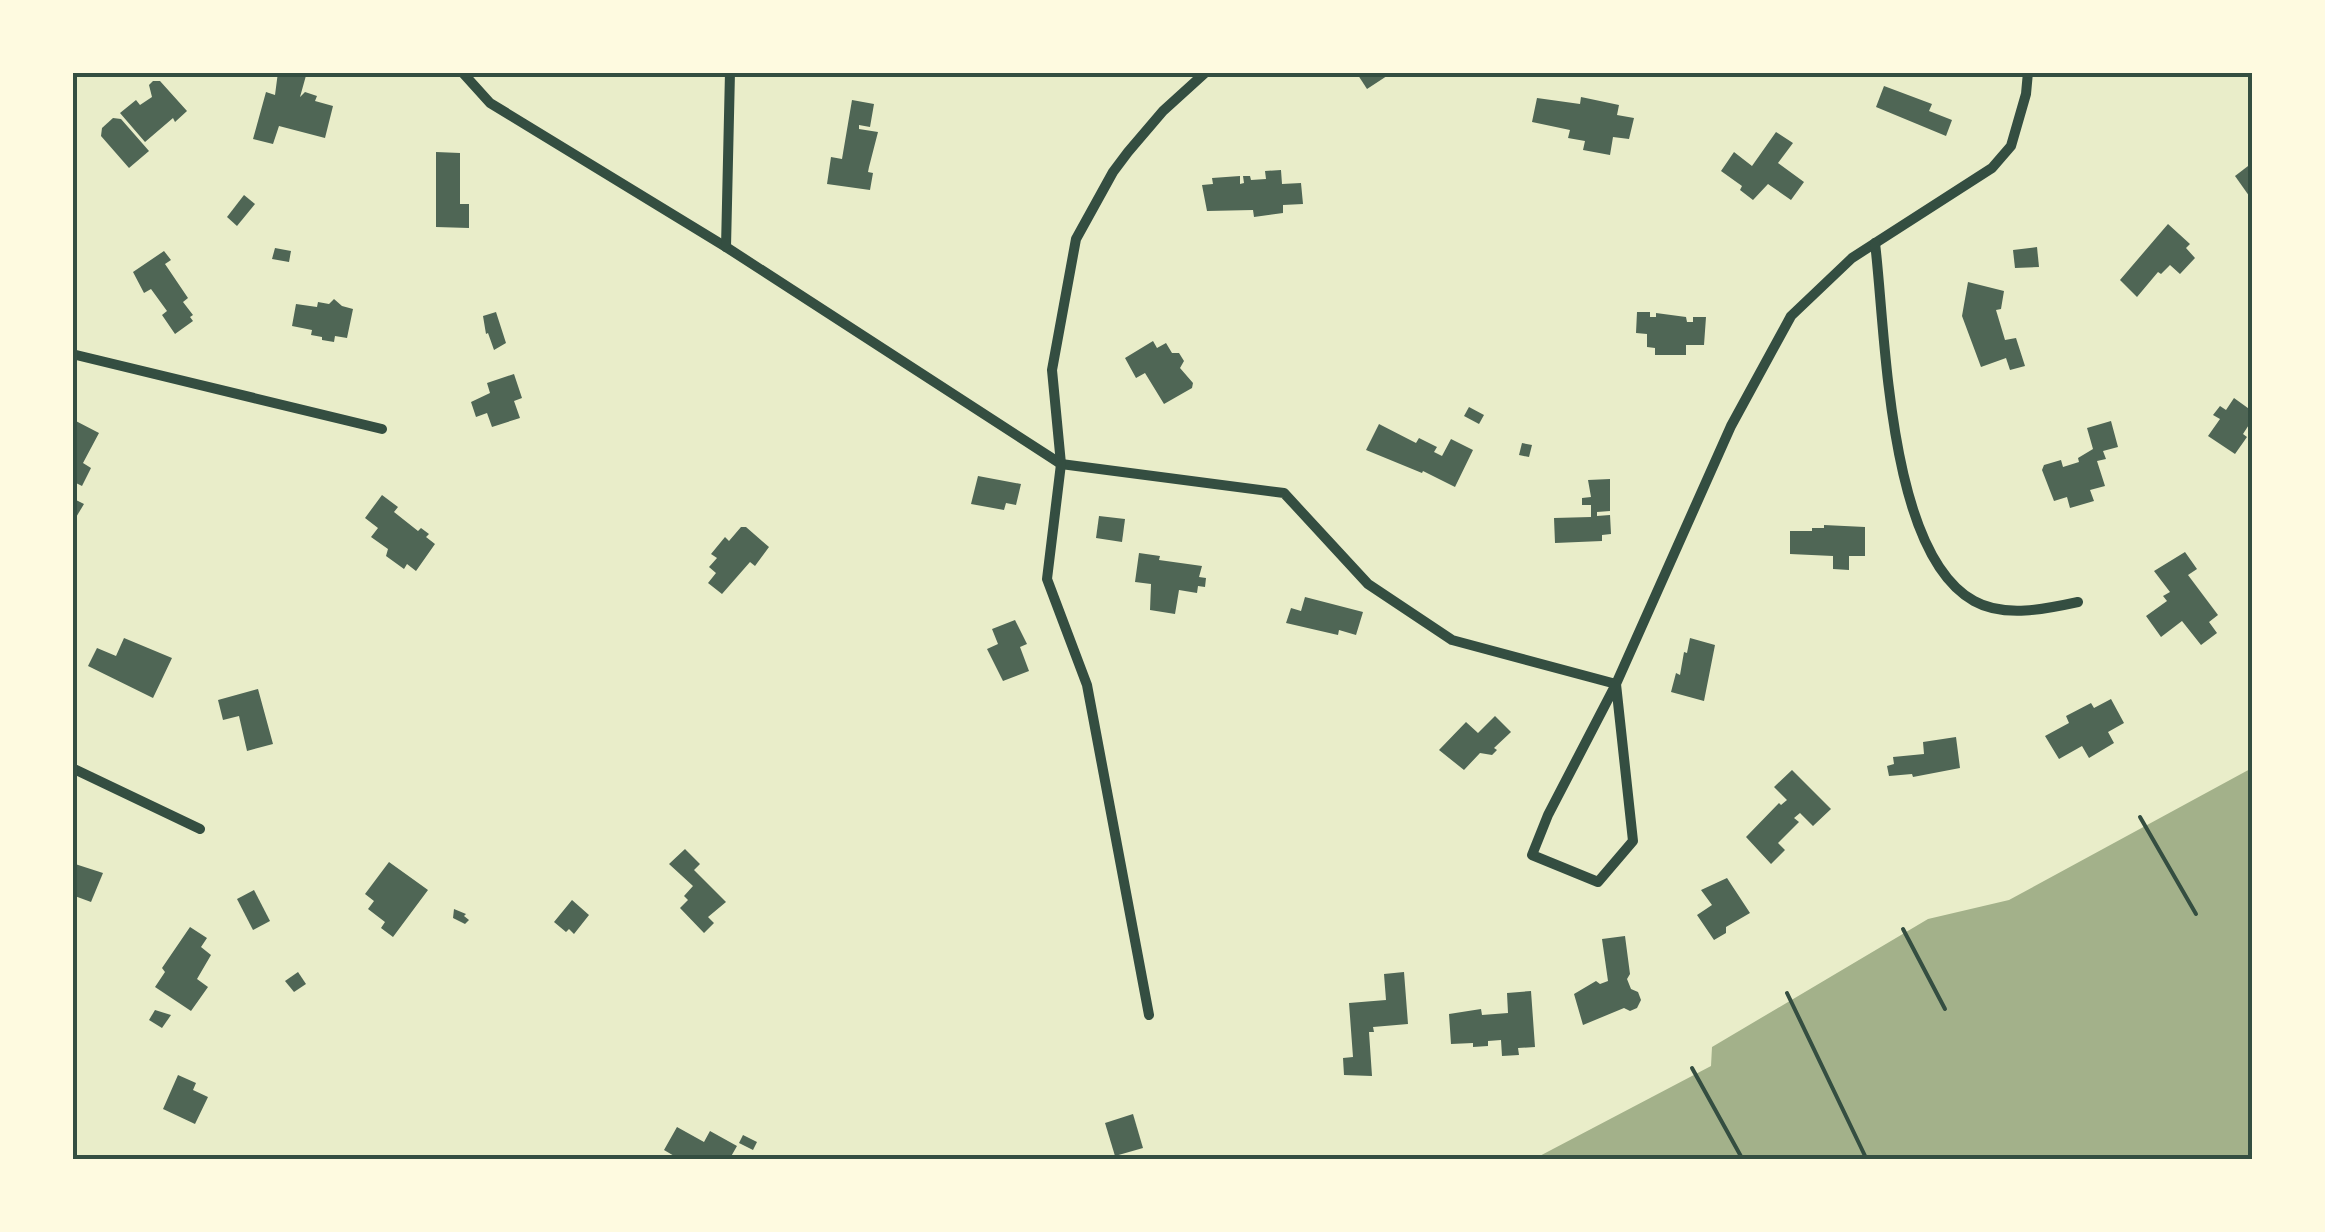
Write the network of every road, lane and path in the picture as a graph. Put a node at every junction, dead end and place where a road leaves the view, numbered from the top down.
1 (462, 72) edge
2 (730, 72) edge
3 (1206, 72) edge
4 (2028, 72) edge
5 (1876, 244) junction
6 (726, 247) junction
7 (72, 354) edge
8 (382, 429) dead end
9 (1061, 464) junction
10 (2078, 602) dead end
11 (1616, 684) junction
12 (72, 768) edge
13 (2140, 817) dead end
14 (200, 829) dead end
15 (2196, 914) dead end
16 (1903, 929) dead end
17 (1786, 993) dead end
18 (1945, 1008) dead end
19 (1149, 1015) dead end
20 (1692, 1068) dead end
21 (1742, 1160) edge
22 (1868, 1160) edge

1 - 6 street
2 - 6 street
3 - 9 street
4 - 5 street
5 - 10 street
5 - 11 street
6 - 9 street
7 - 8 street
9 - 11 street
9 - 19 street
11 - 11 street
12 - 14 street
13 - 15 path
16 - 18 path
17 - 22 path
20 - 21 path

